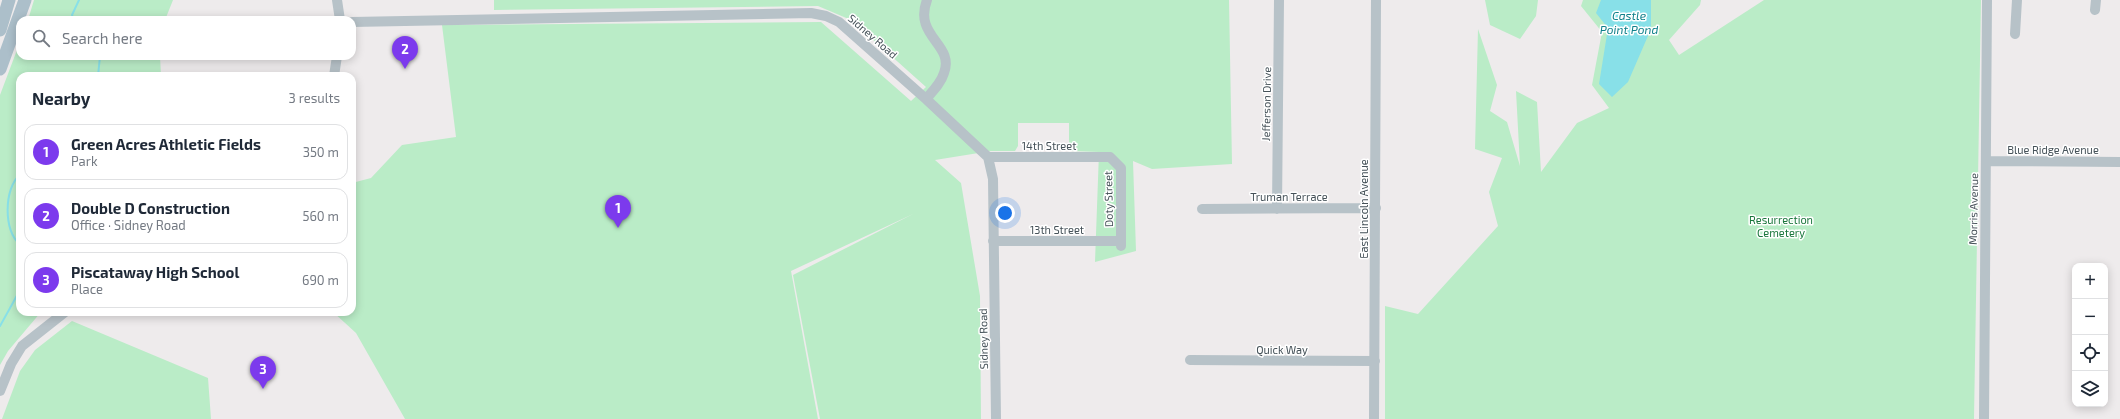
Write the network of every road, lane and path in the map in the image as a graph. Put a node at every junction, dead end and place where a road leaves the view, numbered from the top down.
1 (9, 0) edge
2 (25, 0) edge
3 (337, 0) edge
4 (927, 0) edge
5 (1279, 0) edge
6 (1376, 0) edge
7 (1987, 0) edge
8 (2016, 0) edge
9 (19, 16) edge
10 (339, 16) edge
11 (356, 22) edge
12 (16, 25) edge
13 (0, 30) edge
14 (2014, 34) dead end
15 (336, 60) edge
16 (0, 69) edge
17 (335, 72) edge
18 (926, 99) junction
19 (988, 157) junction
20 (1110, 157) joint
21 (1986, 161) junction
22 (2120, 162) edge
23 (1277, 208) junction
24 (1376, 208) junction
25 (1202, 209) dead end
26 (993, 242) junction
27 (1121, 243) joint
28 (60, 316) edge
29 (1190, 360) dead end
30 (1375, 361) junction
31 (0, 391) edge
32 (996, 419) edge
33 (1374, 419) edge
34 (1984, 419) edge

1 - 13 main road
2 - 9 main road
3 - 10 street
4 - 18 street
5 - 23 street, Jefferson Drive
6 - 24 street, East Lincoln Avenue
7 - 21 street, Morris Avenue
8 - 14 street
11 - 18 street, Sidney Road
12 - 16 main road
15 - 17 street
18 - 19 street, Sidney Road
19 - 20 street, 14th Street
19 - 26 street, Sidney Road
20 - 27 street, Doty Street
21 - 22 street, Blue Ridge Avenue
21 - 34 street, Morris Avenue
23 - 24 street, Truman Terrace
23 - 25 street, Truman Terrace
24 - 30 street, East Lincoln Avenue
26 - 27 street, 13th Street
26 - 32 street, Sidney Road
28 - 31 street
29 - 30 street, Quick Way
30 - 33 street, East Lincoln Avenue

